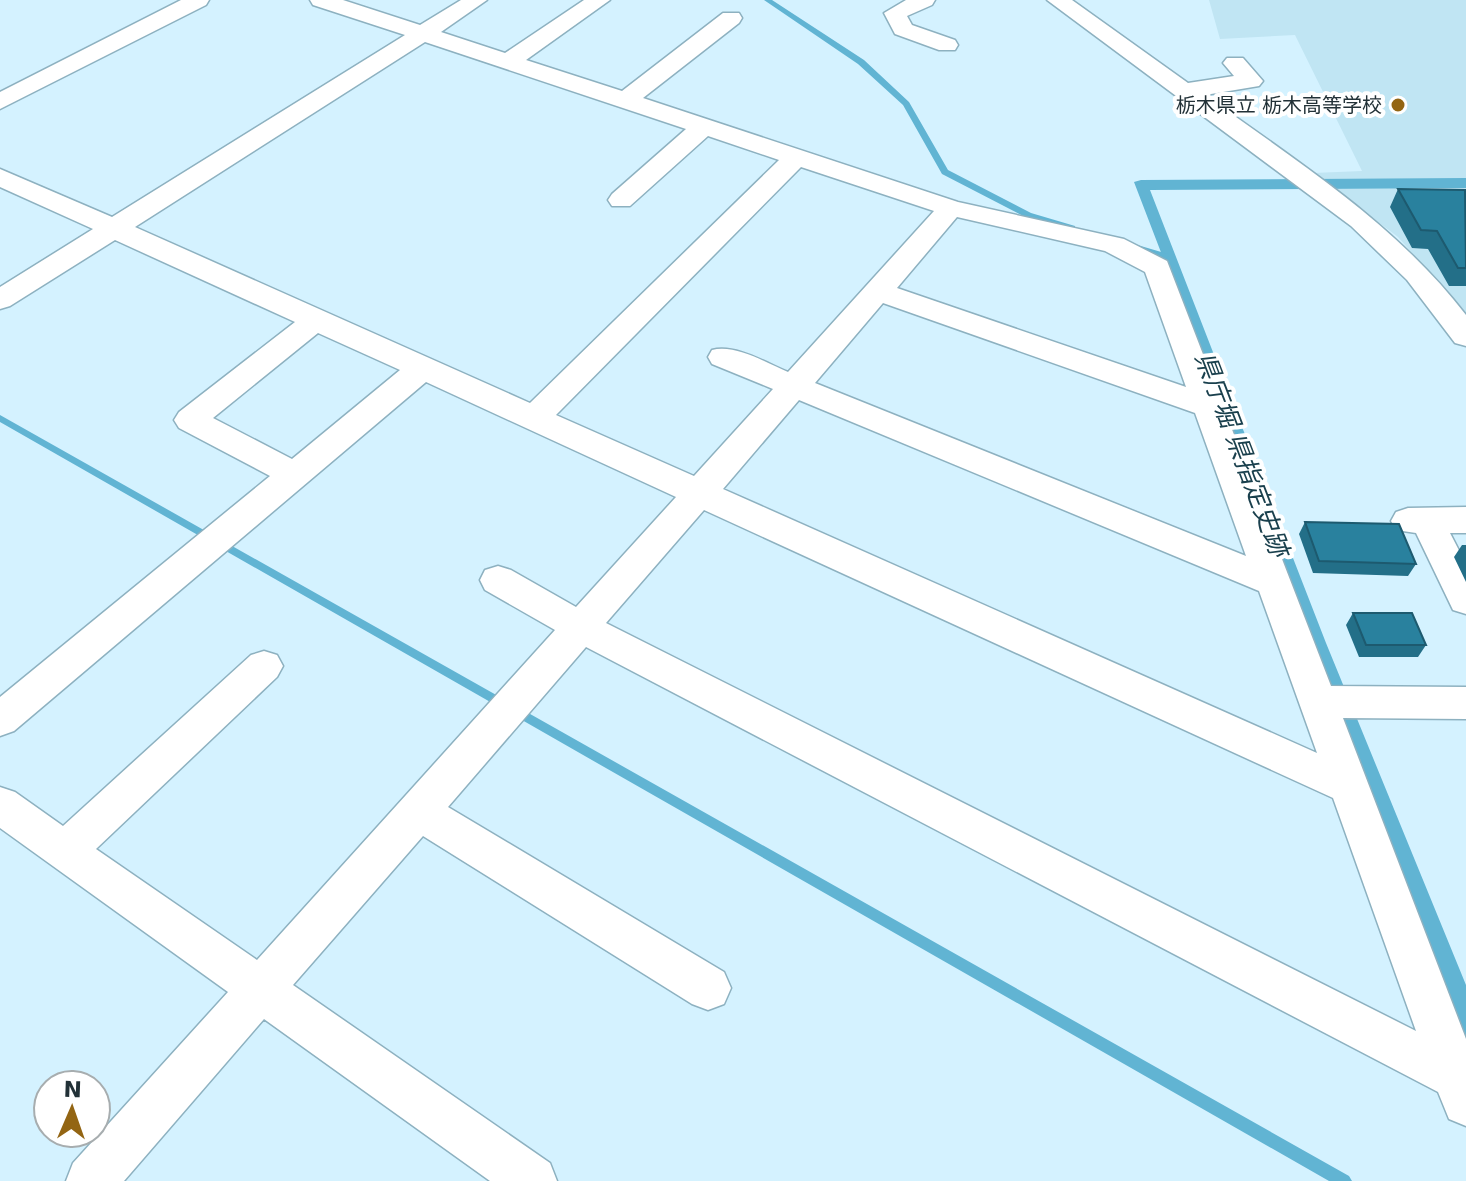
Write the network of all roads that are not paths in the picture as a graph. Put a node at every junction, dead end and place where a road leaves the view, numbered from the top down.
1 (198, 0) edge
2 (321, 0) edge
3 (476, 0) edge
4 (599, 0) edge
5 (924, 0) edge
6 (1058, 0) edge
7 (731, 18) dead end
8 (423, 33) junction
9 (947, 45) dead end
10 (509, 61) junction
11 (1235, 63) dead end
12 (1184, 91) junction
13 (626, 100) junction
14 (0, 102) edge
15 (705, 125) junction
16 (798, 156) junction
17 (0, 177) edge
18 (621, 200) dead end
19 (951, 208) junction
20 (114, 228) junction
21 (878, 291) junction
22 (0, 300) edge
23 (317, 319) junction
24 (1466, 336) edge
25 (723, 357) dead end
26 (424, 367) junction
27 (794, 385) junction
28 (1210, 407) junction
29 (535, 417) junction
30 (295, 475) junction
31 (700, 491) junction
32 (1466, 520) edge
33 (498, 580) dead end
34 (1274, 582) junction
35 (1466, 600) edge
36 (580, 627) junction
37 (264, 666) dead end
38 (1317, 702) junction
39 (1466, 703) edge
40 (0, 720) edge
41 (1348, 786) junction
42 (0, 805) edge
43 (417, 810) junction
44 (65, 851) junction
45 (708, 988) dead end
46 (260, 989) junction
47 (1461, 1089) edge
48 (91, 1181) edge
49 (532, 1181) edge

1 - 14 street
2 - 8 street
3 - 8 street
4 - 10 street
5 - 9 street
6 - 12 street
7 - 13 street
8 - 10 street
8 - 20 street
10 - 13 street
11 - 12 street
12 - 24 street
13 - 15 street
15 - 16 street
15 - 18 street
16 - 19 street
16 - 29 street
17 - 20 street
19 - 21 street
19 - 28 street
20 - 22 street
20 - 23 street
21 - 27 street
21 - 28 street
23 - 26 street
23 - 30 street
25 - 27 street
26 - 29 street
26 - 30 street
27 - 31 street
27 - 34 street
28 - 34 street
29 - 31 street
30 - 40 street
31 - 36 street
31 - 41 street
32 - 35 street
33 - 36 street
34 - 38 street
36 - 43 street
36 - 47 street
37 - 44 street
38 - 39 street
38 - 41 street
41 - 47 street
42 - 44 street
43 - 45 street
43 - 46 street
44 - 46 street
46 - 48 street
46 - 49 street

